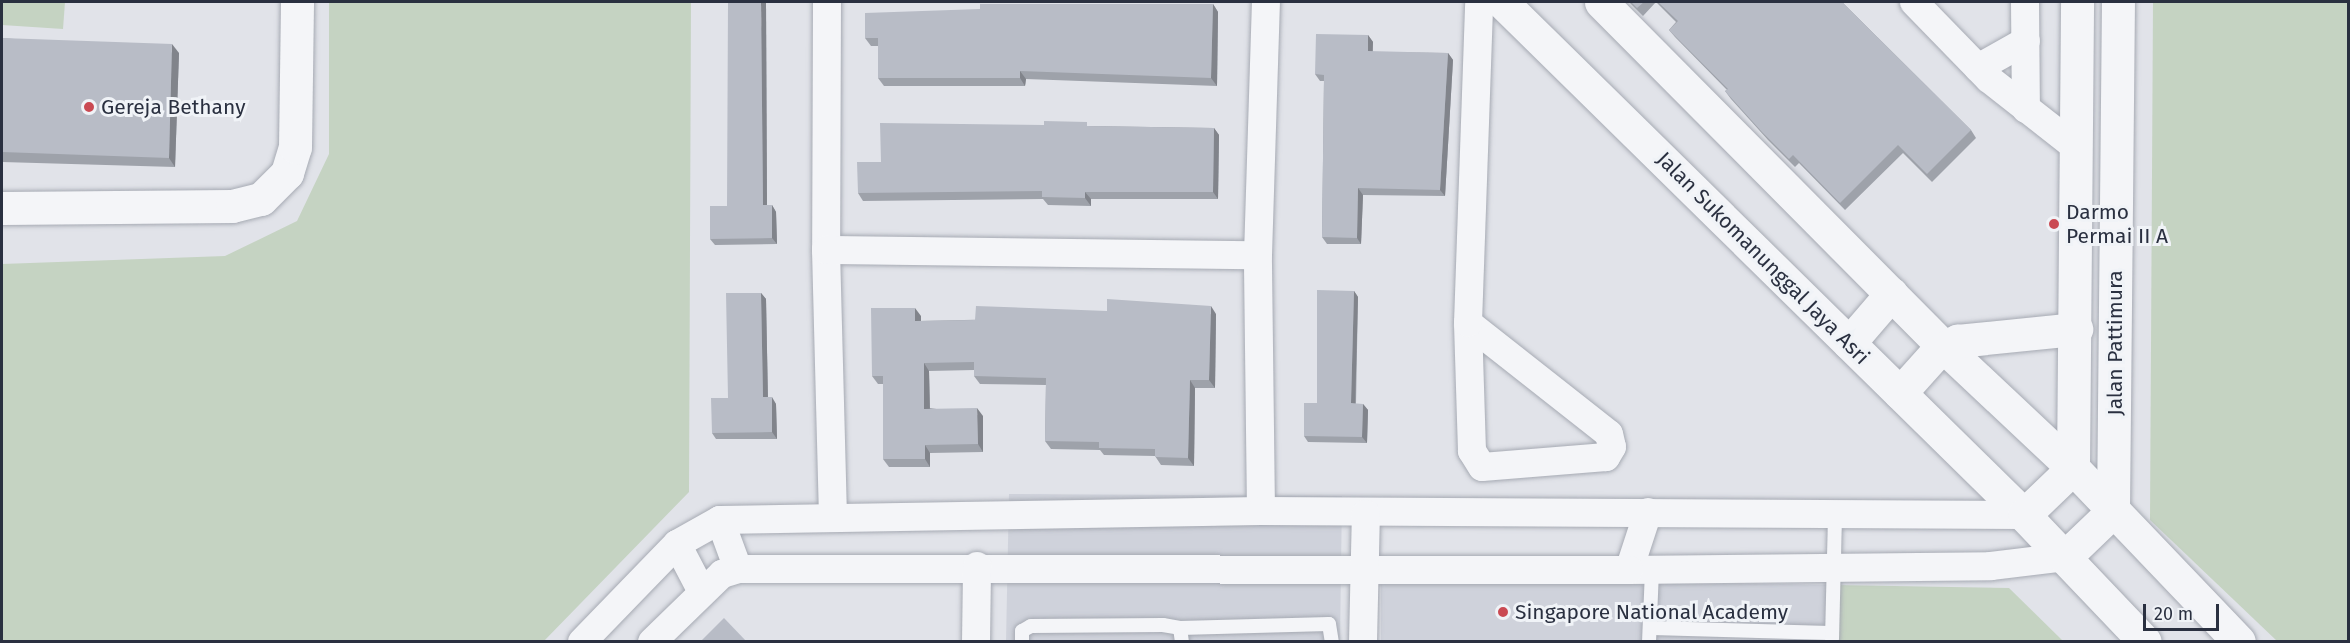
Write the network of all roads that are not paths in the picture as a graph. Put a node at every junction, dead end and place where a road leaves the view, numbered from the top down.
1 (297, 2) edge
2 (827, 2) edge
3 (1266, 2) edge
4 (1479, 2) edge
5 (1502, 2) edge
6 (1601, 2) edge
7 (1914, 2) edge
8 (2025, 2) edge
9 (2077, 2) edge
10 (2118, 2) edge
11 (2026, 41) junction
12 (1978, 68) junction
13 (2026, 109) junction
14 (2077, 148) junction
15 (2, 208) edge
16 (826, 250) junction
17 (1258, 255) junction
18 (1891, 294) junction
19 (1468, 323) junction
20 (2076, 329) junction
21 (1849, 343) junction
22 (1944, 347) junction
23 (1900, 393) junction
24 (2073, 468) junction
25 (1261, 511) junction
26 (2113, 511) junction
27 (1648, 513) junction
28 (1366, 514) junction
29 (833, 515) junction
30 (1835, 515) junction
31 (2024, 515) junction
32 (720, 520) junction
33 (677, 544) junction
34 (2065, 557) junction
35 (976, 566) junction
36 (738, 569) junction
37 (1832, 569) junction
38 (1364, 570) junction
39 (1640, 570) junction
40 (702, 592) junction
41 (1181, 635) edge
42 (1650, 635) edge
43 (1832, 637) edge
44 (582, 642) edge
45 (652, 642) edge
46 (976, 642) edge
47 (1022, 642) edge
48 (1332, 642) edge
49 (1363, 642) edge
50 (2145, 642) edge
51 (2240, 642) edge

1 - 15 street
2 - 16 street
3 - 17 street
4 - 19 street
5 - 21 street, Jalan Sukomanunggal Jaya Asri
6 - 18 street
7 - 12 street
8 - 11 street
9 - 14 street, Jalan Pattimura
10 - 26 street, Jalan Pattimura
11 - 12 street
11 - 13 street
12 - 13 street
13 - 14 street
14 - 20 street, Jalan Pattimura
16 - 17 street
16 - 29 street
17 - 25 street
18 - 21 street
18 - 22 street
19 - 19 street
20 - 22 street
20 - 24 street, Jalan Pattimura
21 - 23 street, Jalan Sukomanunggal Jaya Asri
22 - 23 street
22 - 24 street
23 - 31 street, Jalan Sukomanunggal Jaya Asri
24 - 26 street
24 - 31 street
25 - 28 street
25 - 29 street
26 - 34 street
26 - 51 street
27 - 28 street
27 - 30 street
27 - 39 street
28 - 38 street
29 - 32 street
30 - 31 street
30 - 37 lane
31 - 34 street, Jalan Sukomanunggal Jaya Asri
32 - 33 street
32 - 36 street
33 - 40 street
33 - 44 street
34 - 37 street
34 - 50 street, Jalan Sukomanunggal Jaya Asri
35 - 36 street
35 - 38 street
35 - 46 street
36 - 40 street
37 - 39 street
37 - 43 lane
38 - 39 street
38 - 49 street
39 - 42 lane
40 - 45 street
41 - 47 lane
41 - 48 lane
42 - 43 lane

